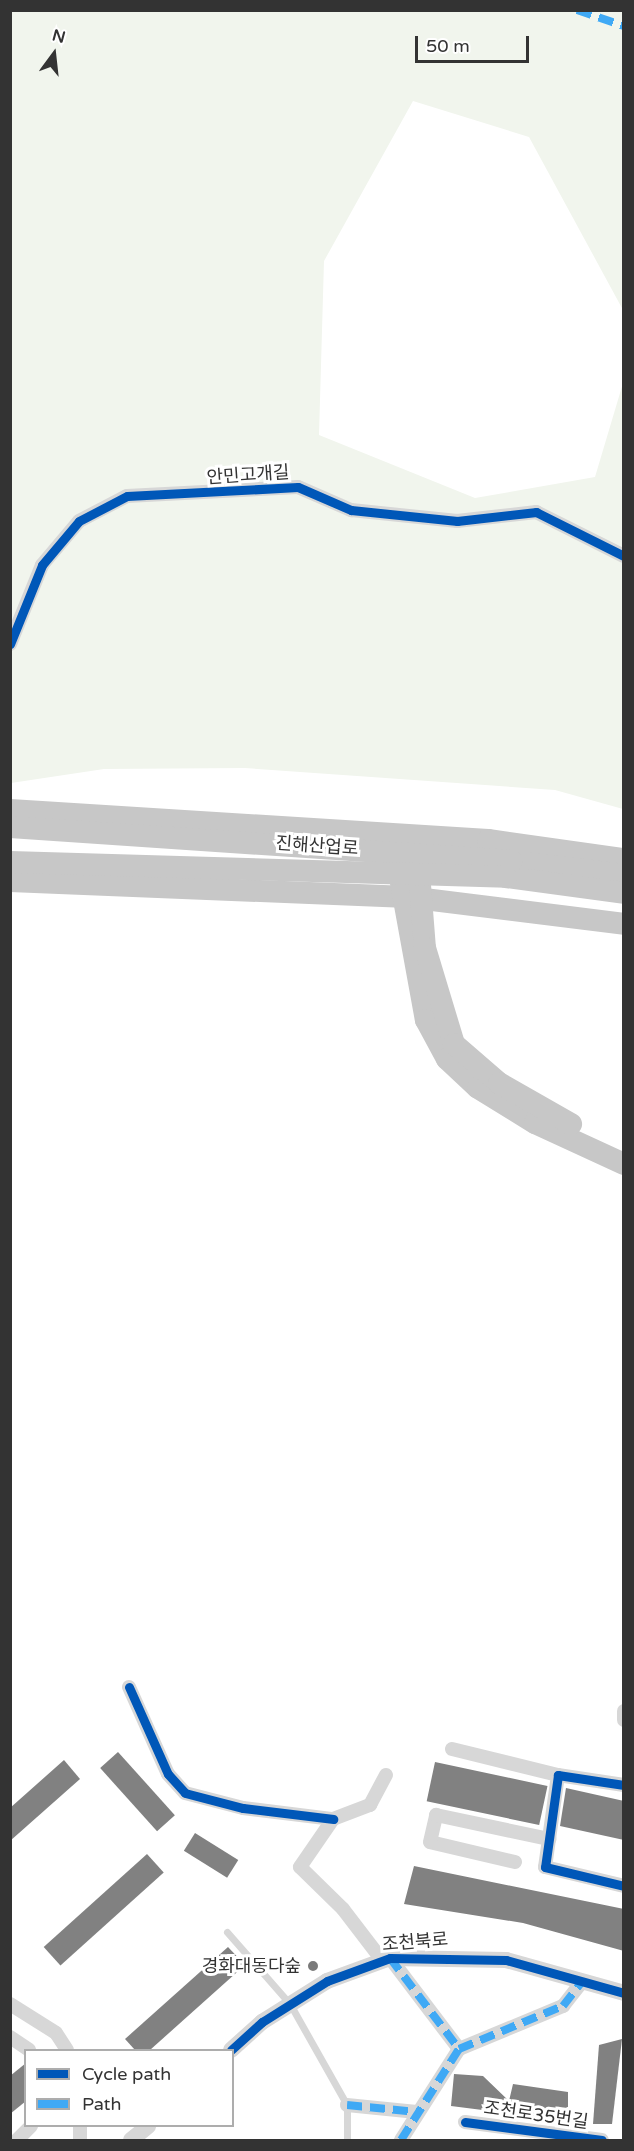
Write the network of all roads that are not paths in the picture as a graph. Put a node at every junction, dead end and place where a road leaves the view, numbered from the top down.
1 (624, 556) edge
2 (10, 644) edge
3 (10, 810) edge
4 (10, 827) edge
5 (402, 834) junction
6 (624, 860) edge
7 (10, 862) edge
8 (509, 869) junction
9 (624, 875) edge
10 (10, 881) edge
11 (624, 893) edge
12 (358, 894) junction
13 (413, 898) junction
14 (481, 904) junction
15 (624, 924) edge
16 (418, 946) junction
17 (624, 1148) edge
18 (624, 1164) edge
19 (129, 1687) dead end
20 (624, 1711) edge
21 (624, 1720) edge
22 (452, 1749) dead end
23 (386, 1775) dead end
24 (558, 1775) junction
25 (624, 1785) edge
26 (333, 1819) junction
27 (549, 1839) junction
28 (515, 1862) dead end
29 (624, 1886) edge
30 (227, 1932) dead end
31 (386, 1959) junction
32 (582, 1982) junction
33 (624, 1993) edge
34 (10, 2004) edge
35 (290, 2004) junction
36 (10, 2037) edge
37 (28, 2049) edge
38 (66, 2049) edge
39 (232, 2049) edge
40 (459, 2049) junction
41 (347, 2105) junction
42 (417, 2112) junction
43 (465, 2122) dead end
44 (30, 2127) edge
45 (147, 2127) edge
46 (17, 2140) edge
47 (131, 2140) edge
48 (347, 2140) edge
49 (401, 2140) edge
50 (602, 2140) edge

1 - 2 street, 안민고개길
3 - 5 highway
4 - 8 highway, 진해산업로, bridge
5 - 6 highway
5 - 13 highway
7 - 8 highway, 진해산업로, bridge
8 - 9 highway, 진해산업로
8 - 11 highway, 진해산업로
10 - 12 highway
12 - 13 highway
12 - 16 highway
13 - 14 highway
13 - 16 highway
14 - 15 highway
14 - 16 highway
16 - 17 highway
16 - 18 highway
19 - 26 street
20 - 21 street
22 - 24 street
23 - 26 street
24 - 25 street
24 - 27 street
26 - 31 street
27 - 28 street
27 - 29 street
30 - 35 lane
31 - 32 street, 조천북로
31 - 35 street, 조천북로
31 - 40 street, 조천북로
32 - 33 street, 조천북로
32 - 40 street
34 - 38 street
35 - 39 street, 조천북로
35 - 41 lane
36 - 37 street
40 - 42 street
41 - 42 street
41 - 48 lane
42 - 49 street
43 - 50 street, 조천로35번길
44 - 46 street
45 - 47 street

